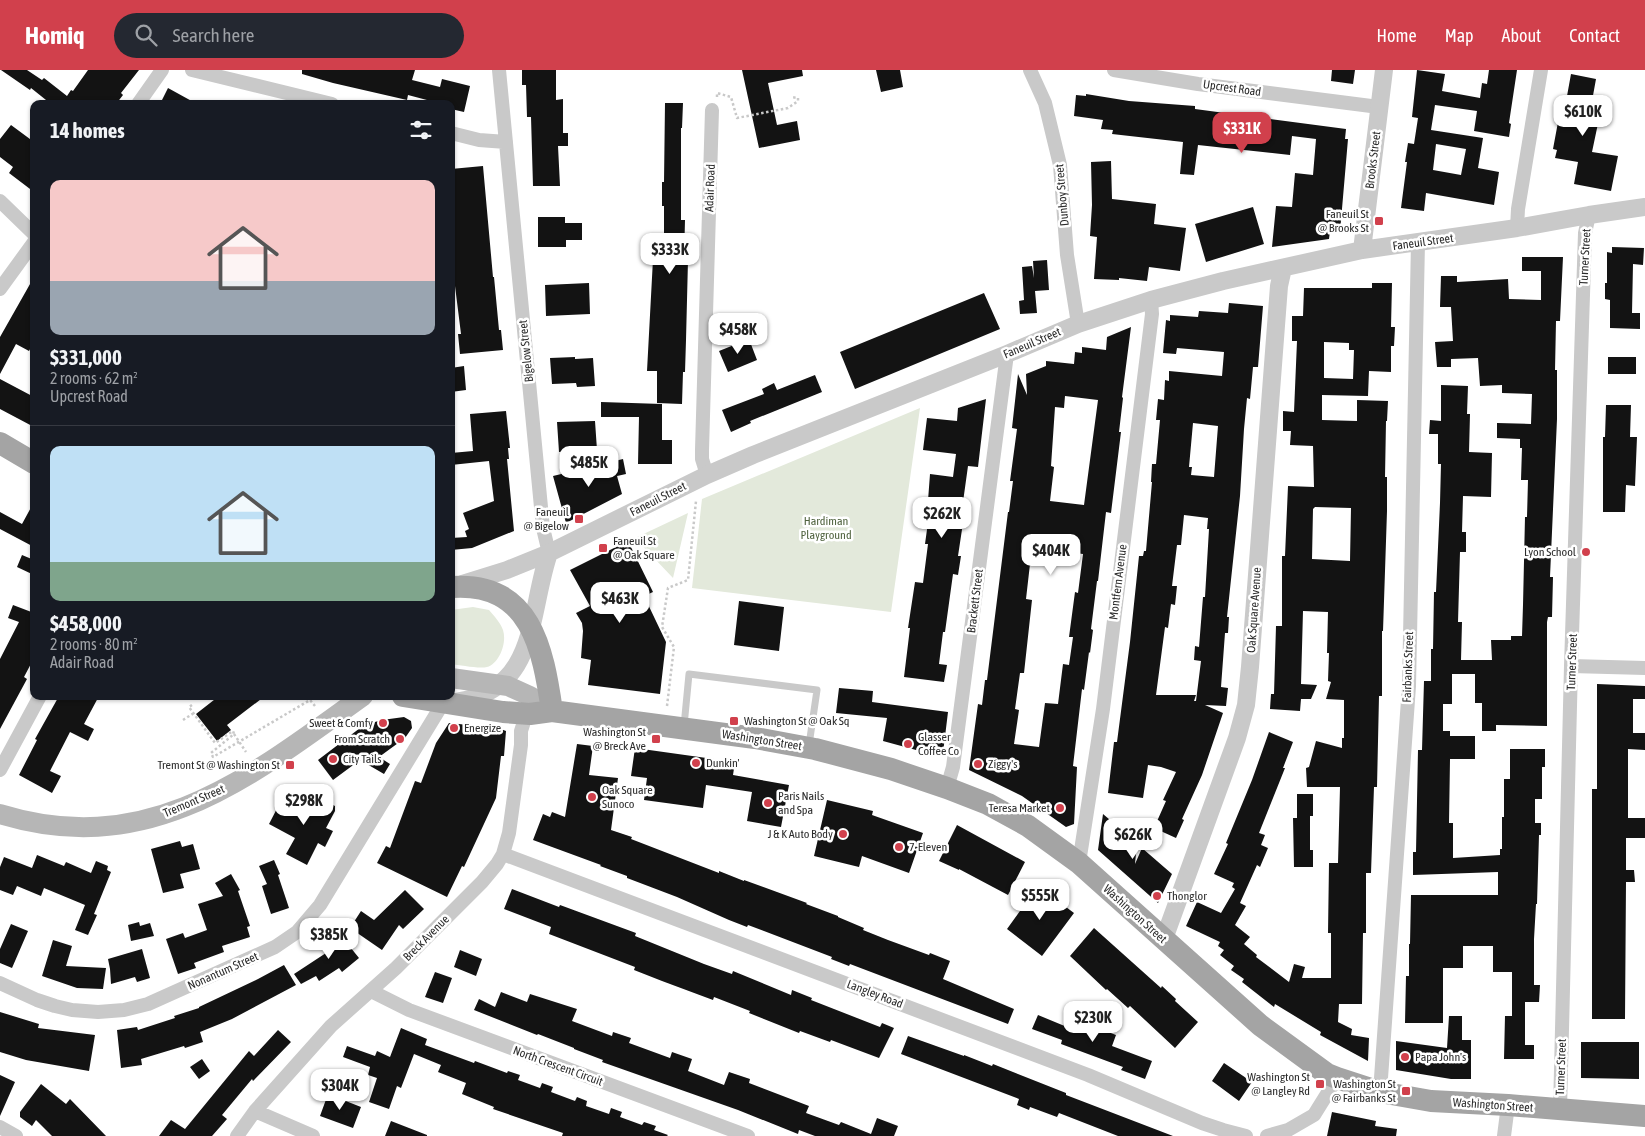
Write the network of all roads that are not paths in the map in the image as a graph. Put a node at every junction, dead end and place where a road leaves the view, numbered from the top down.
1 (162, 70) edge
2 (192, 70) edge
3 (499, 70) edge
4 (1030, 70) edge
5 (1114, 70) edge
6 (1384, 70) edge
7 (1541, 70) edge
8 (141, 100) edge
9 (305, 100) edge
10 (1379, 107) junction
11 (712, 110) dead end
12 (455, 134) edge
13 (506, 142) junction
14 (0, 201) edge
15 (1645, 207) edge
16 (1589, 215) junction
17 (1517, 228) junction
18 (30, 230) edge
19 (1418, 242) junction
20 (30, 248) edge
21 (1362, 250) junction
22 (1283, 268) junction
23 (0, 289) edge
24 (1151, 300) junction
25 (1078, 324) junction
26 (1007, 354) junction
27 (0, 443) edge
28 (30, 461) edge
29 (707, 475) junction
30 (549, 553) junction
31 (455, 585) edge
32 (455, 586) edge
33 (532, 630) junction
34 (1571, 666) junction
35 (1645, 668) edge
36 (455, 678) edge
37 (501, 684) junction
38 (38, 700) edge
39 (358, 700) edge
40 (426, 700) edge
41 (443, 703) junction
42 (529, 705) junction
43 (552, 711) junction
44 (683, 729) junction
45 (809, 748) junction
46 (0, 770) edge
47 (948, 788) junction
48 (0, 814) edge
49 (503, 854) junction
50 (1079, 863) junction
51 (1164, 939) junction
52 (0, 983) edge
53 (371, 991) junction
54 (1337, 1078) junction
55 (1380, 1092) junction
56 (1508, 1105) junction
57 (1560, 1110) junction
58 (255, 1111) junction
59 (1645, 1116) edge
60 (0, 1127) edge
61 (725, 1132) edge
62 (16, 1136) edge
63 (237, 1136) edge
64 (313, 1136) edge
65 (748, 1136) edge
66 (1246, 1136) edge
67 (1267, 1136) edge
68 (1504, 1136) edge

1 - 8 street
2 - 9 street
3 - 13 street, Bigelow Street
4 - 25 street, Dunboy Street
5 - 10 street, Upcrest Road
6 - 10 street, Brooks Street
7 - 17 street
10 - 21 street, Brooks Street
11 - 29 street, Adair Road
12 - 13 street
13 - 30 street, Bigelow Street
14 - 18 street
15 - 16 street, Faneuil Street
16 - 17 street, Faneuil Street
16 - 34 street, Turner Street
17 - 19 street, Faneuil Street
19 - 21 street, Faneuil Street
19 - 55 street, Fairbanks Street
20 - 23 street
21 - 22 street, Faneuil Street
22 - 24 street, Faneuil Street
22 - 51 street, Oak Square Avenue
24 - 25 street, Faneuil Street
24 - 50 street, Montfern Avenue
25 - 26 street, Faneuil Street
26 - 29 street, Faneuil Street
26 - 47 street, Brackett Street
27 - 28 main road
29 - 30 street, Faneuil Street
30 - 31 street, Faneuil Street
30 - 33 street, Bigelow Street
32 - 33 main road
33 - 37 street, Bigelow Street
33 - 43 main road
34 - 35 street
34 - 57 street, Turner Street
36 - 37 main road, Washington Street
37 - 41 street
37 - 42 main road, Washington Street
38 - 46 street
39 - 48 main road, Tremont Street
40 - 41 main road, Washington Street
41 - 42 main road, Washington Street
41 - 52 street, Nonantum Street
42 - 43 main road, Washington Street
42 - 49 street, Breck Avenue
43 - 44 main road, Washington Street
44 - 45 main road, Washington Street
44 - 45 lane
45 - 47 main road, Washington Street
47 - 50 main road, Washington Street
49 - 53 street, Breck Avenue
49 - 66 street, Langley Road
50 - 51 main road, Washington Street
51 - 54 main road, Washington Street
53 - 58 street, Breck Avenue
53 - 61 street, North Crescent Circuit
54 - 55 main road, Washington Street
54 - 67 street
55 - 56 main road, Washington Street
56 - 57 main road, Washington Street
56 - 68 street
57 - 59 main road, Washington Street
58 - 63 street, Breck Avenue
58 - 64 street
60 - 62 street
61 - 65 street, North Crescent Circuit

